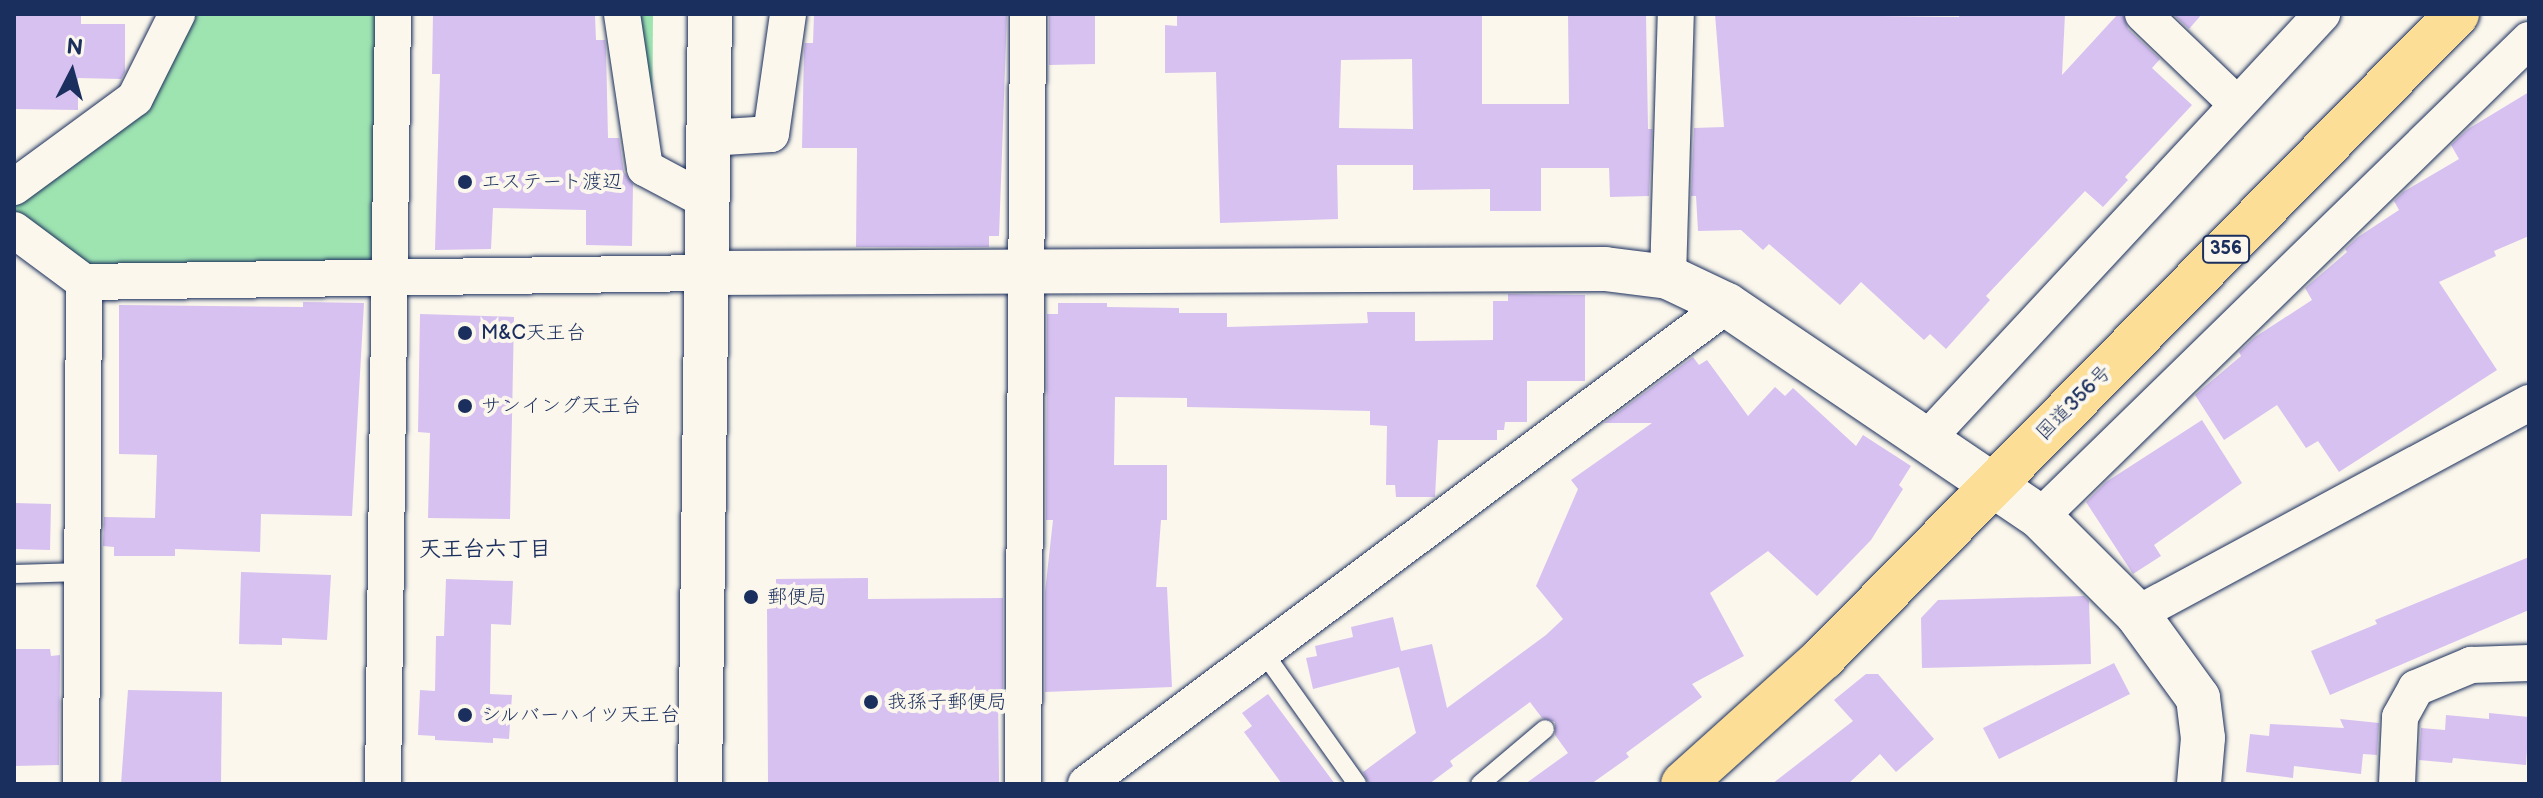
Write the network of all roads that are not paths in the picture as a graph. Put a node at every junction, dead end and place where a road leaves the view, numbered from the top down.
1 (177, 14) edge
2 (393, 14) edge
3 (622, 14) edge
4 (710, 14) edge
5 (788, 14) edge
6 (1028, 14) edge
7 (1676, 14) edge
8 (2143, 14) edge
9 (2322, 14) edge
10 (2457, 14) edge
11 (2529, 40) edge
12 (2237, 104) junction
13 (709, 138) junction
14 (14, 187) edge
15 (709, 202) junction
16 (14, 230) edge
17 (709, 273) junction
18 (1028, 273) junction
19 (1668, 277) junction
20 (388, 280) junction
21 (84, 282) junction
22 (1727, 305) junction
23 (2529, 403) edge
24 (1926, 440) junction
25 (1995, 483) junction
26 (2040, 517) junction
27 (82, 572) junction
28 (14, 574) edge
29 (2137, 614) junction
30 (1264, 653) junction
31 (2529, 663) edge
32 (1545, 729) dead end
33 (81, 784) edge
34 (383, 784) edge
35 (700, 784) edge
36 (1023, 784) edge
37 (1086, 784) edge
38 (1357, 784) edge
39 (1480, 784) edge
40 (1683, 784) edge
41 (2199, 784) edge
42 (2397, 784) edge

1 - 14 street
2 - 20 street
3 - 15 street
4 - 13 street
5 - 13 street
6 - 18 street
7 - 19 street
8 - 12 street
9 - 12 street
10 - 25 highway, 国道356号 / 356
11 - 26 street
12 - 24 street
13 - 15 street
15 - 17 street
16 - 21 street
17 - 18 street
17 - 20 street
17 - 35 street
18 - 19 street
18 - 36 street
19 - 22 street
20 - 21 street
20 - 34 street
21 - 27 street
22 - 24 street
22 - 30 street
23 - 29 street
24 - 25 street
25 - 26 street
25 - 40 highway, 国道356号 / 356
26 - 29 street
27 - 28 lane
27 - 33 street
29 - 41 street
30 - 37 street
30 - 38 lane
31 - 42 street
32 - 39 lane

